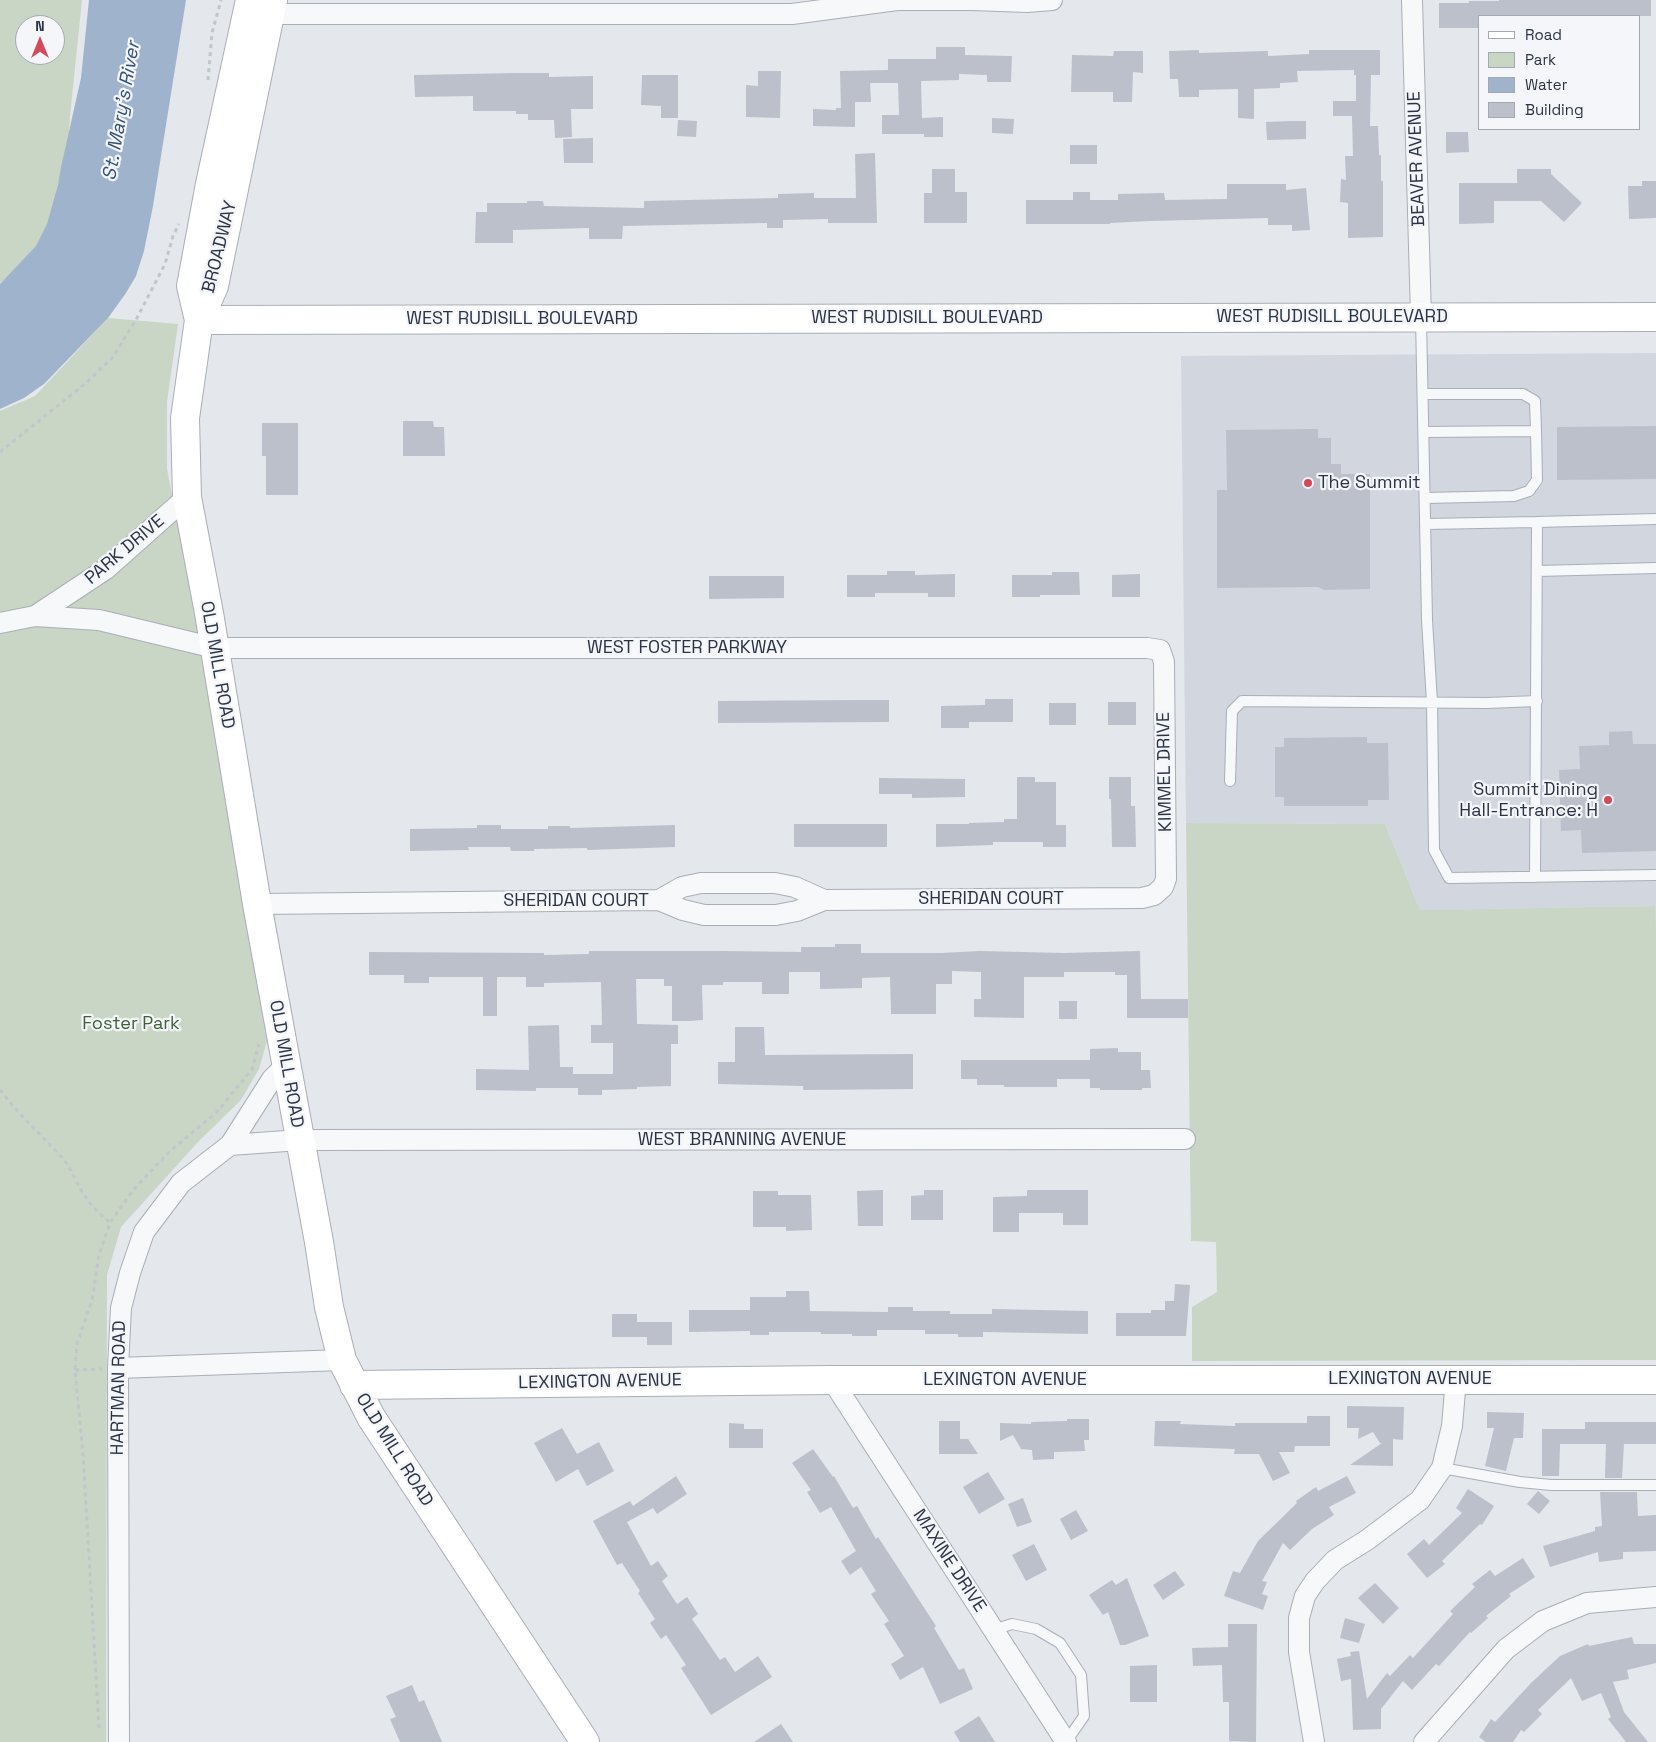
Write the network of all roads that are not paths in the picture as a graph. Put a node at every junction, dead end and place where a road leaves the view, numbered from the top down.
1 (1052, 0) edge
2 (1412, 0) edge
3 (264, 5) edge
4 (1421, 317) junction
5 (1656, 317) edge
6 (199, 320) junction
7 (1423, 394) junction
8 (1536, 431) junction
9 (1424, 432) junction
10 (187, 497) junction
11 (1425, 498) junction
12 (1656, 519) edge
13 (1537, 522) junction
14 (1425, 524) junction
15 (1656, 568) edge
16 (1537, 572) junction
17 (35, 616) junction
18 (0, 623) edge
19 (215, 648) junction
20 (1160, 650) joint
21 (1537, 701) junction
22 (1432, 702) junction
23 (1230, 781) dead end
24 (1656, 875) edge
25 (1535, 877) junction
26 (1159, 892) joint
27 (659, 900) junction
28 (824, 900) junction
29 (257, 904) junction
30 (286, 1065) junction
31 (1185, 1139) dead end
32 (300, 1140) junction
33 (230, 1145) junction
34 (342, 1360) junction
35 (118, 1368) junction
36 (1456, 1379) junction
37 (832, 1380) junction
38 (1656, 1380) edge
39 (354, 1385) junction
40 (1442, 1468) junction
41 (1656, 1486) edge
42 (1656, 1597) edge
43 (993, 1630) junction
44 (119, 1742) edge
45 (585, 1742) edge
46 (1066, 1742) edge
47 (1314, 1742) edge
48 (1424, 1742) edge

1 - 3 street
2 - 4 street, BEAVER AVENUE
3 - 6 street, BROADWAY
4 - 5 street, WEST RUDISILL BOULEVARD
4 - 6 street, WEST RUDISILL BOULEVARD
4 - 7 lane
6 - 10 street, OLD MILL ROAD
7 - 8 lane
7 - 9 lane
8 - 9 lane
8 - 11 lane
9 - 11 lane
10 - 17 street, PARK DRIVE
10 - 19 street, OLD MILL ROAD
11 - 14 lane
12 - 13 lane
13 - 14 lane
13 - 16 lane
14 - 22 lane
15 - 16 lane
16 - 21 lane
17 - 18 street, PARK DRIVE
17 - 19 street, PARK DRIVE
19 - 20 street, WEST FOSTER PARKWAY
19 - 29 street, OLD MILL ROAD
20 - 26 street, KIMMEL DRIVE
21 - 22 lane
21 - 25 lane
22 - 23 lane
22 - 25 lane
24 - 25 lane
26 - 28 street, SHERIDAN COURT
27 - 28 street, SHERIDAN COURT
27 - 28 street
27 - 29 street, SHERIDAN COURT
29 - 30 street, OLD MILL ROAD
30 - 32 street, OLD MILL ROAD
30 - 33 street
31 - 32 street, WEST BRANNING AVENUE
32 - 33 street
32 - 34 street, OLD MILL ROAD
33 - 35 street, HARTMAN ROAD
34 - 35 street
34 - 39 street, OLD MILL ROAD
35 - 44 street, HARTMAN ROAD
36 - 37 street, LEXINGTON AVENUE
36 - 38 street, LEXINGTON AVENUE
36 - 40 street
37 - 39 street, LEXINGTON AVENUE
37 - 43 street, MAXINE DRIVE
39 - 45 street, OLD MILL ROAD
40 - 41 lane
40 - 47 street
42 - 48 street
43 - 46 street, MAXINE DRIVE
43 - 46 lane

